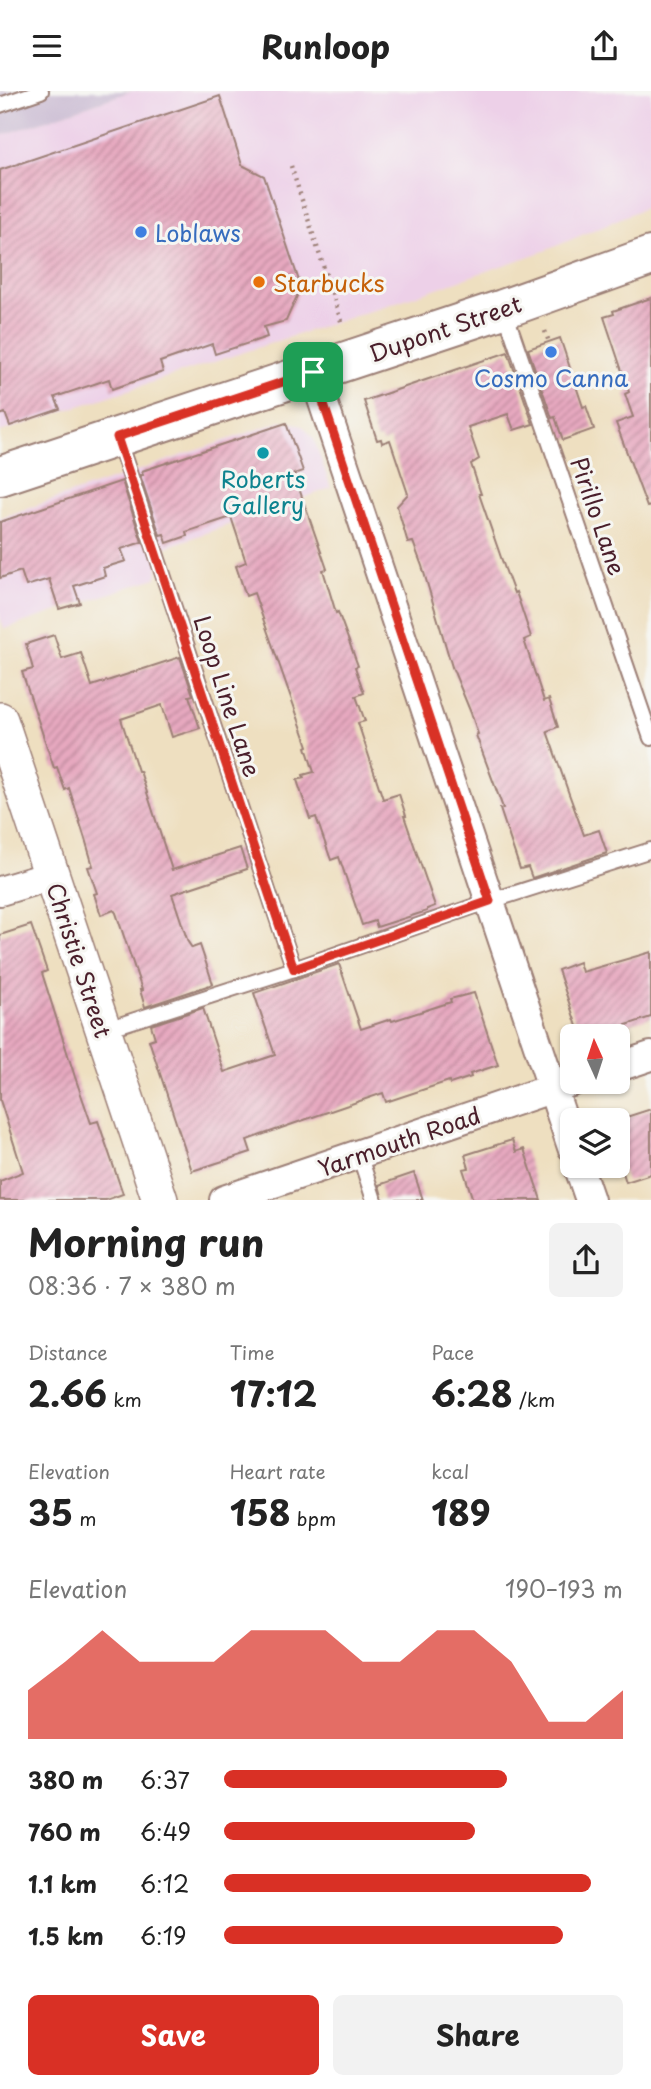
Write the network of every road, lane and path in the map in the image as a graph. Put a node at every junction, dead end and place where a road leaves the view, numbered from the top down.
1 (41, 91) edge
2 (0, 105) edge
3 (290, 166) dead end
4 (651, 256) edge
5 (503, 309) junction
6 (342, 324) dead end
7 (545, 331) dead end
8 (549, 342) dead end
9 (313, 372) junction
10 (117, 437) junction
11 (0, 476) edge
12 (0, 720) edge
13 (651, 738) edge
14 (651, 850) edge
15 (52, 875) junction
16 (0, 891) edge
17 (490, 901) junction
18 (294, 969) junction
19 (103, 1030) junction
20 (651, 1056) edge
21 (630, 1063) edge
22 (560, 1077) edge
23 (560, 1086) edge
24 (359, 1154) junction
25 (582, 1178) edge
26 (160, 1200) edge
27 (224, 1200) edge
28 (374, 1200) edge
29 (590, 1200) edge

1 - 2 lane
3 - 6 path
4 - 5 main road, Dupont Street
5 - 9 main road, Dupont Street
5 - 13 lane, Pirillo Lane
7 - 8 path
9 - 10 main road, Dupont Street
9 - 17 street
10 - 11 main road, Dupont Street
10 - 18 lane, Loop Line Lane
12 - 15 street, Christie Street
14 - 17 lane
15 - 16 street
15 - 19 street, Christie Street
17 - 18 lane
17 - 22 street
18 - 19 lane
19 - 26 street, Christie Street
20 - 21 street
23 - 24 street, Yarmouth Road
24 - 27 street, Yarmouth Road
24 - 28 lane
25 - 29 street

